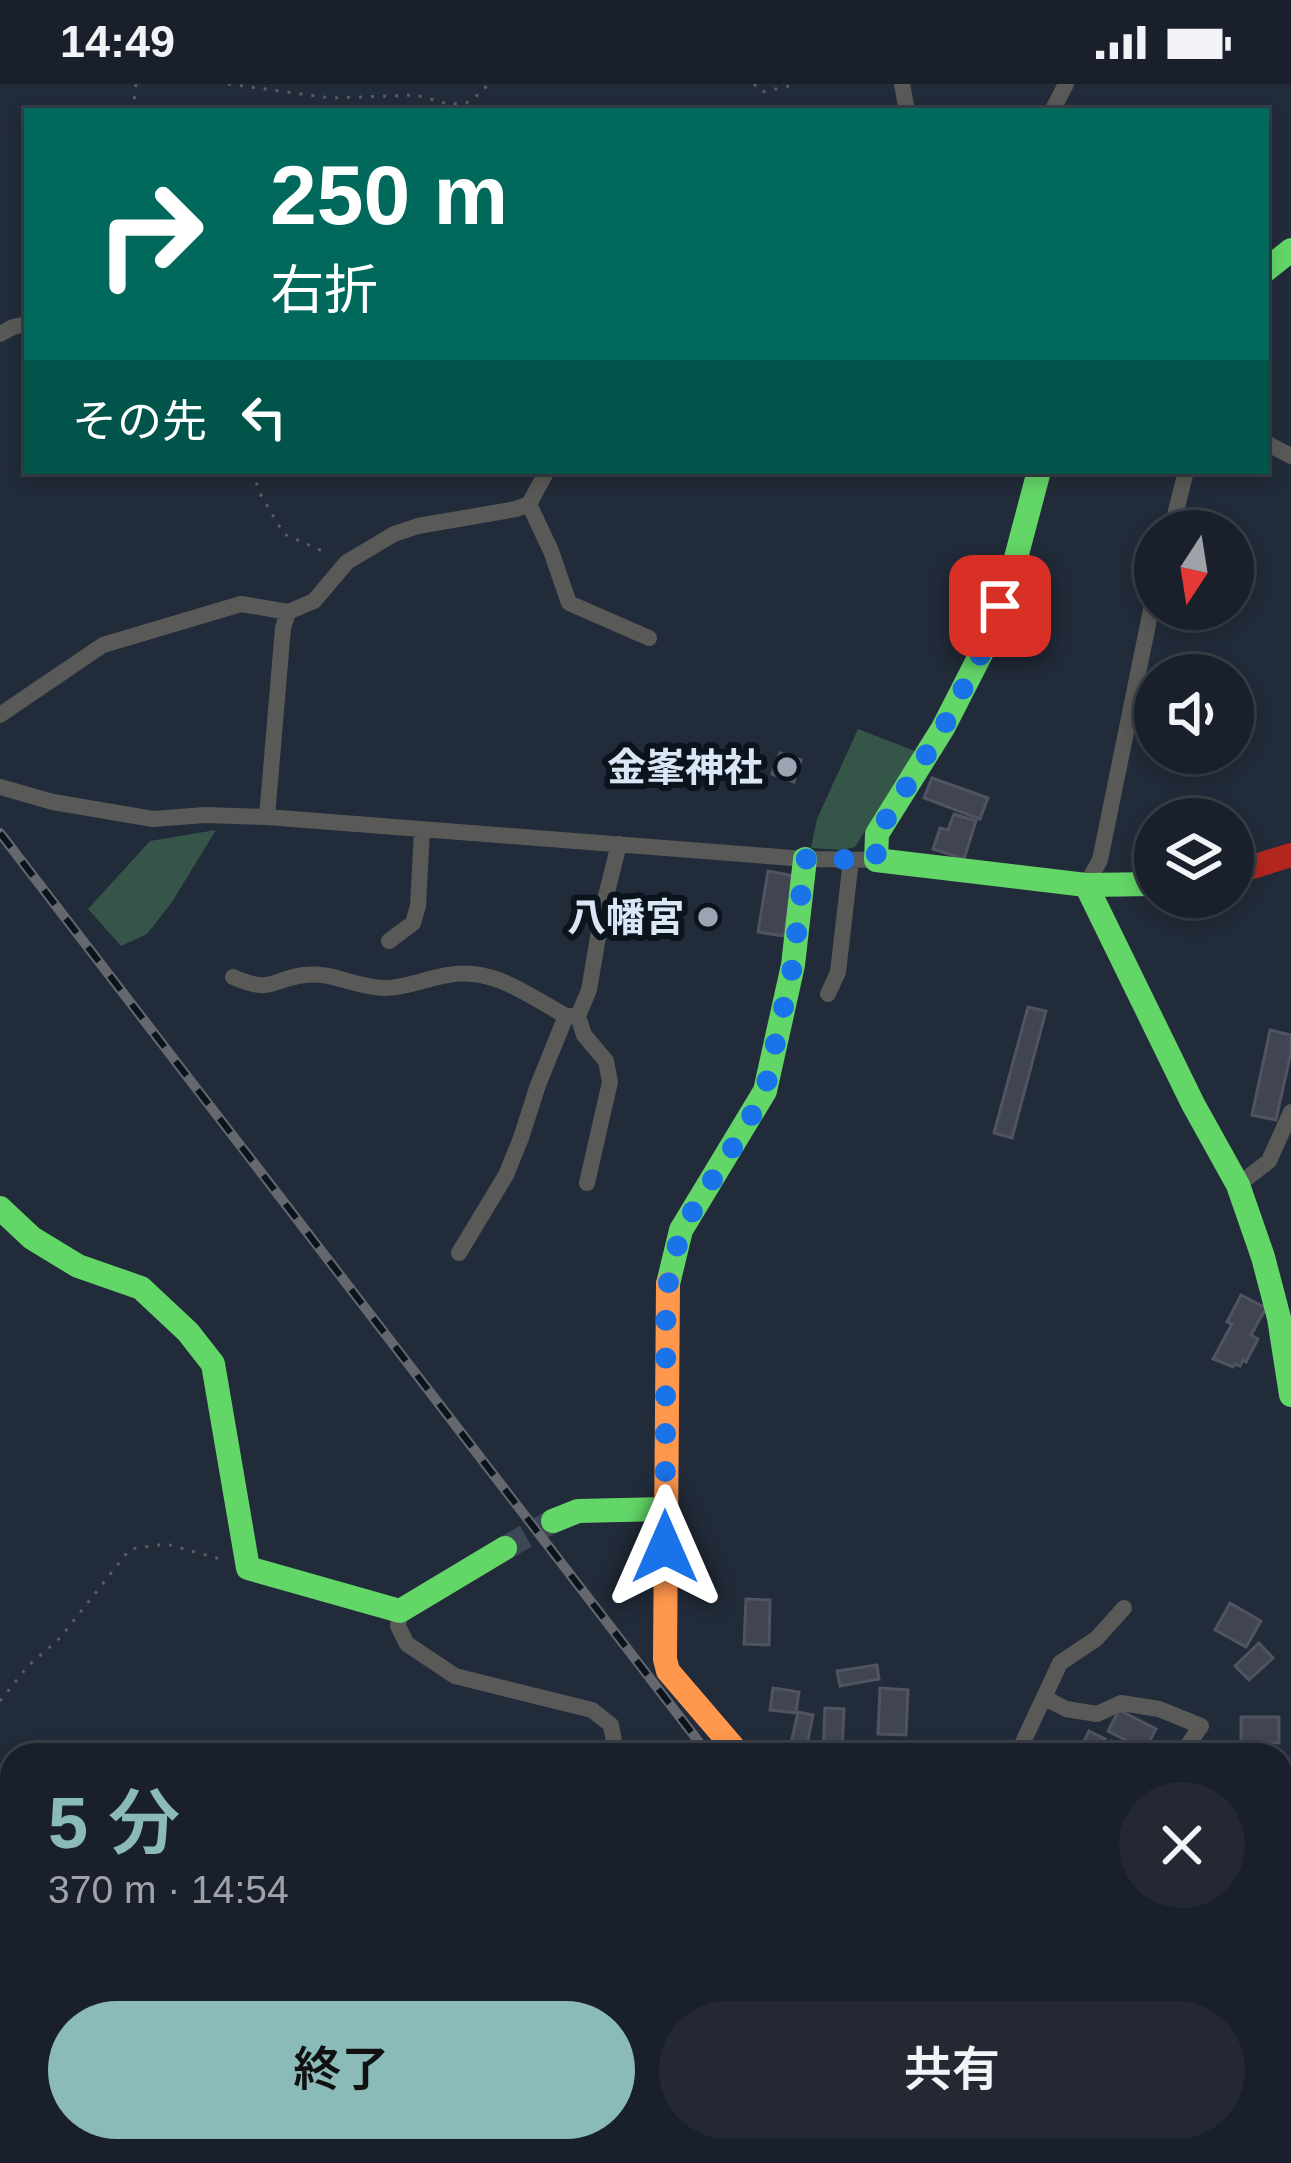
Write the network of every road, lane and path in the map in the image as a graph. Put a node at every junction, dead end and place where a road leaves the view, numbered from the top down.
1 (228, 84) edge
2 (488, 84) edge
3 (754, 84) edge
4 (798, 84) edge
5 (254, 474) edge
6 (545, 474) edge
7 (1038, 474) edge
8 (1185, 474) edge
9 (529, 504) junction
10 (1176, 510) edge
11 (347, 562) junction
12 (288, 612) junction
13 (1147, 630) edge
14 (649, 638) dead end
15 (0, 715) edge
16 (0, 787) edge
17 (267, 818) junction
18 (422, 830) junction
19 (619, 844) junction
20 (1291, 855) edge
21 (805, 859) junction
22 (863, 860) junction
23 (1254, 866) edge
24 (1134, 884) edge
25 (1086, 885) junction
26 (389, 941) dead end
27 (233, 976) dead end
28 (828, 994) dead end
29 (572, 1016) junction
30 (1291, 1112) edge
31 (587, 1183) dead end
32 (1238, 1185) junction
33 (0, 1208) edge
34 (459, 1253) dead end
35 (1291, 1395) edge
36 (665, 1510) junction
37 (553, 1521) tunnel mouth
38 (505, 1549) tunnel mouth
39 (248, 1568) junction
40 (1124, 1608) dead end
41 (400, 1611) junction
42 (1045, 1698) junction
43 (0, 1701) edge
44 (614, 1743) edge
45 (730, 1743) edge
46 (1023, 1743) edge
47 (1189, 1743) edge

1 - 2 path
3 - 4 path
5 - 11 path
6 - 9 street
7 - 22 street
8 - 10 street
9 - 11 street
9 - 14 street
11 - 12 street
12 - 15 street
12 - 17 street
13 - 25 street
16 - 17 street
17 - 18 street
18 - 19 street
18 - 26 street
19 - 21 street
19 - 29 street
20 - 23 street
21 - 22 street
21 - 36 street
22 - 25 street
22 - 28 street
24 - 25 street
25 - 32 street
27 - 29 street
29 - 31 street
29 - 34 street
30 - 32 street
32 - 35 street
33 - 39 street
36 - 37 street
36 - 45 street
38 - 41 street
39 - 41 street
39 - 43 path
40 - 42 street
41 - 44 street
42 - 46 street
42 - 47 street

